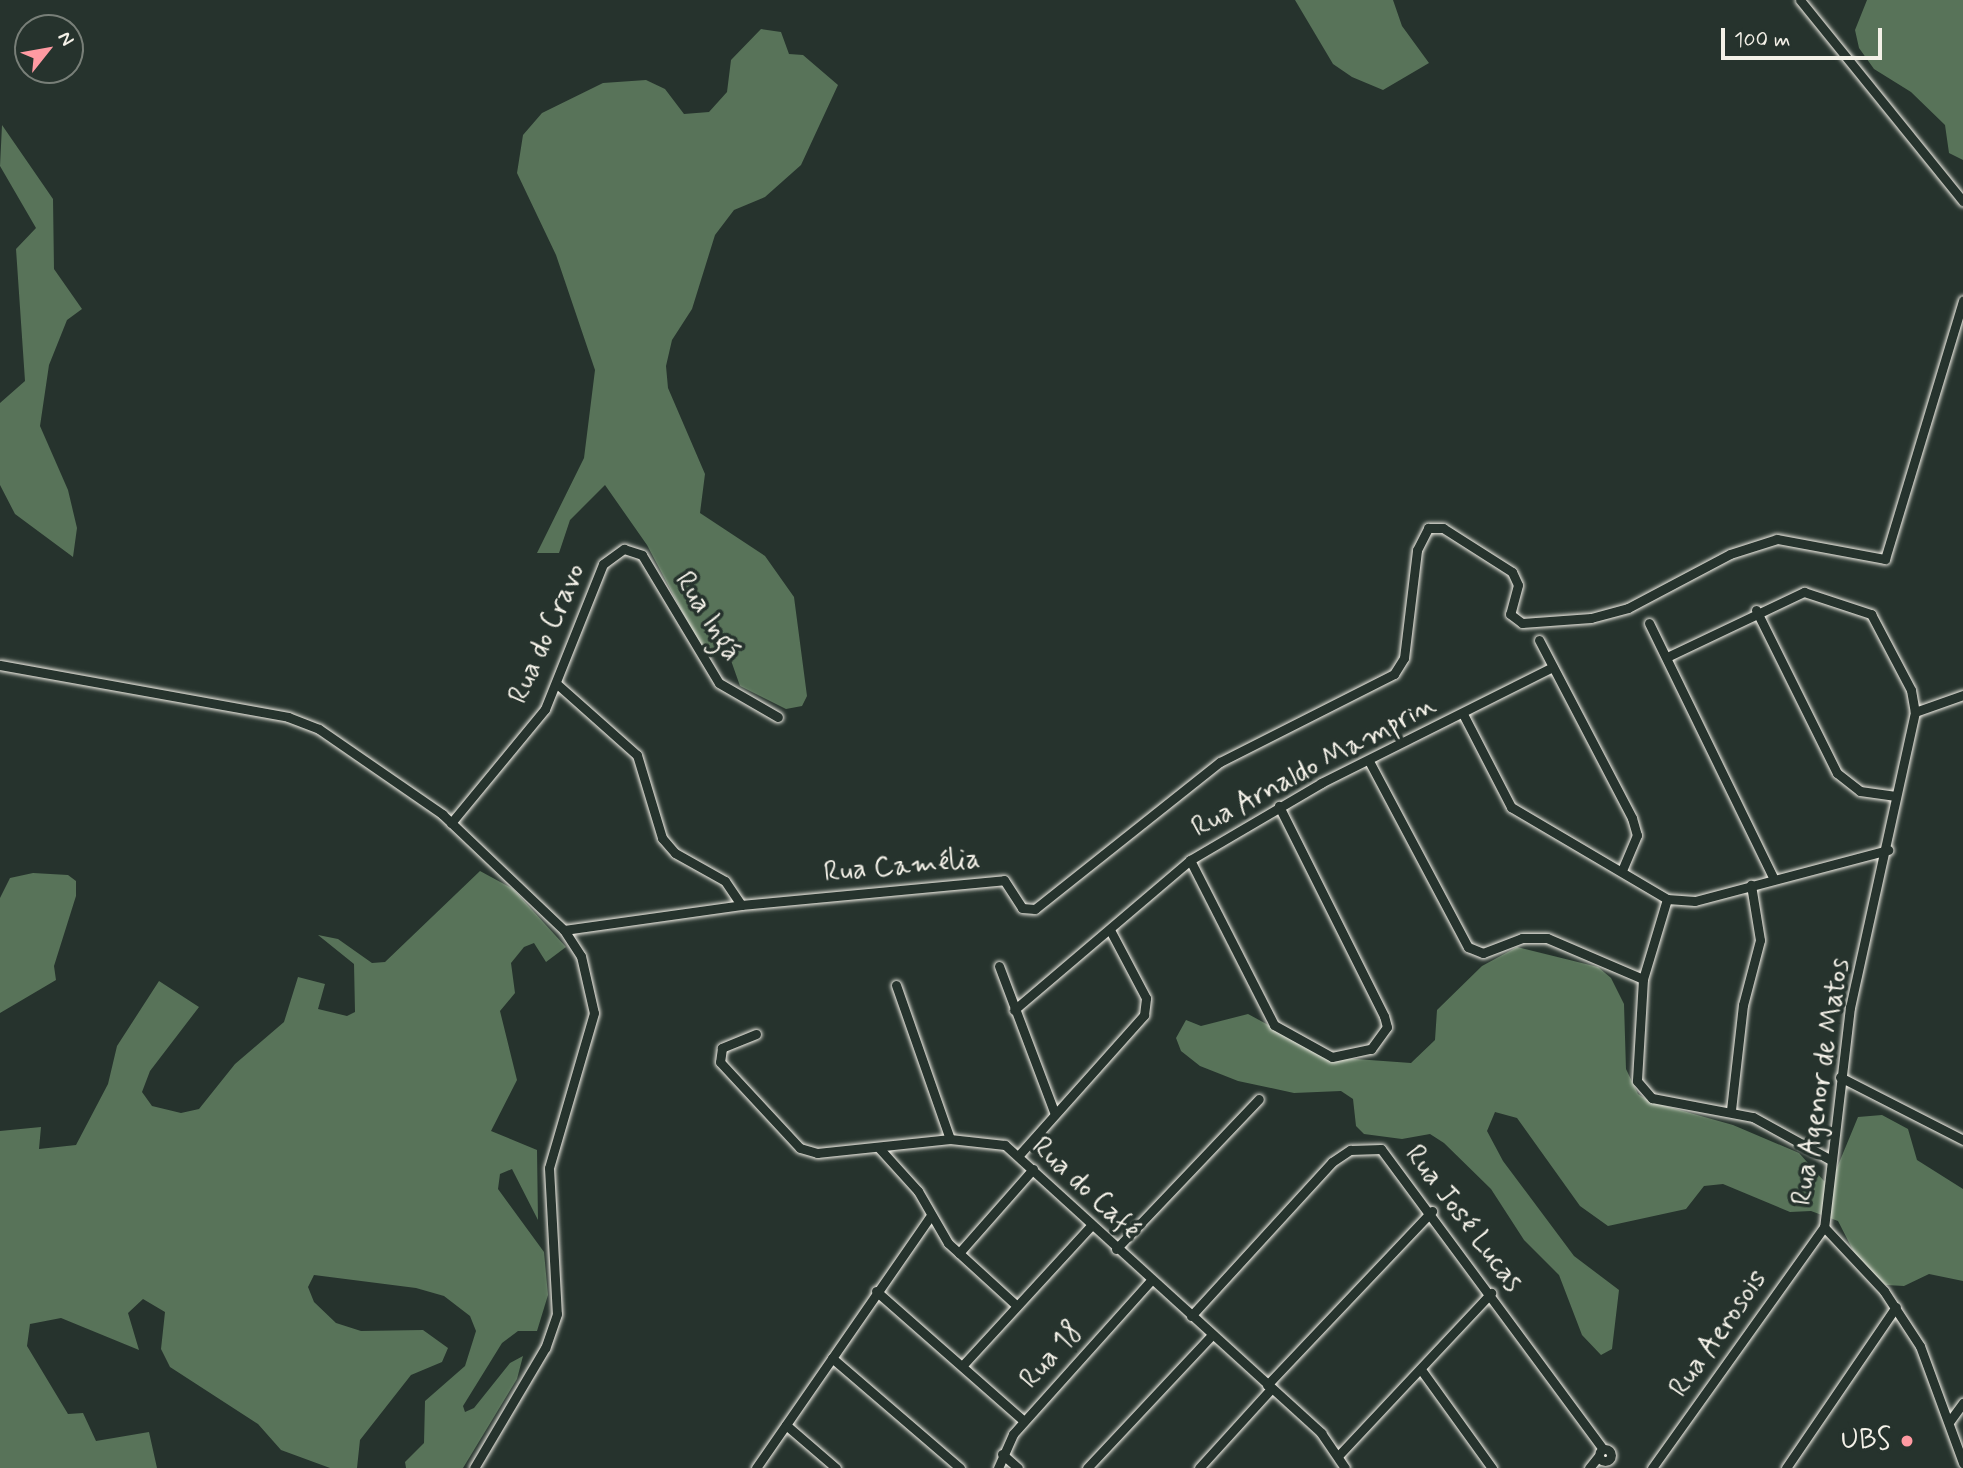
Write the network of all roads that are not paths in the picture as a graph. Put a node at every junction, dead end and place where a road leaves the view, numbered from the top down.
1 (1800, 0) edge
2 (1963, 201) edge
3 (1963, 300) edge
4 (642, 555) joint
5 (1756, 610) junction
6 (1649, 623) dead end
7 (1539, 640) dead end
8 (1667, 657) junction
9 (0, 665) edge
10 (1553, 667) junction
11 (557, 684) junction
12 (1963, 695) edge
13 (1915, 712) junction
14 (1463, 714) junction
15 (778, 716) dead end
16 (1370, 761) junction
17 (1896, 796) junction
18 (1279, 806) junction
19 (450, 823) junction
20 (1888, 850) junction
21 (1190, 860) junction
22 (1622, 871) junction
23 (1773, 877) junction
24 (1751, 885) junction
25 (1667, 899) junction
26 (741, 905) junction
27 (564, 930) junction
28 (1110, 930) junction
29 (999, 966) dead end
30 (1643, 979) junction
31 (896, 985) dead end
32 (1014, 1010) junction
33 (756, 1034) dead end
34 (1840, 1077) junction
35 (1259, 1099) dead end
36 (1731, 1110) junction
37 (1055, 1114) junction
38 (950, 1139) junction
39 (1963, 1140) edge
40 (879, 1147) junction
41 (1019, 1155) junction
42 (1829, 1159) junction
43 (1033, 1169) junction
44 (1432, 1212) junction
45 (930, 1217) junction
46 (1090, 1227) junction
47 (1824, 1227) junction
48 (1116, 1249) junction
49 (959, 1253) junction
50 (1151, 1280) junction
51 (876, 1291) junction
52 (1491, 1293) junction
53 (1016, 1305) junction
54 (1896, 1307) junction
55 (1191, 1316) junction
56 (1212, 1335) junction
57 (832, 1358) junction
58 (962, 1366) junction
59 (1422, 1371) junction
60 (1269, 1387) junction
61 (1963, 1403) edge
62 (1024, 1421) junction
63 (1949, 1422) junction
64 (786, 1425) junction
65 (1002, 1454) junction
66 (1338, 1456) junction
67 (1606, 1459) edge
68 (1963, 1463) edge
69 (474, 1468) edge
70 (756, 1468) edge
71 (836, 1468) edge
72 (960, 1468) edge
73 (998, 1468) edge
74 (1018, 1468) edge
75 (1087, 1468) edge
76 (1199, 1468) edge
77 (1345, 1468) edge
78 (1492, 1468) edge
79 (1590, 1468) edge
80 (1652, 1468) edge
81 (1786, 1468) edge

1 - 2 street
3 - 26 street, Rua Camélia
4 - 11 street, Rua do Cravo
4 - 15 street, Rua Ingá
5 - 8 street, Rua Agenor de Matos
5 - 13 street, Rua Agenor de Matos
5 - 17 street
6 - 8 street
7 - 10 street
8 - 23 street
9 - 19 street
10 - 14 street, Rua Arnaldo Mamprin
10 - 22 street
11 - 19 street, Rua do Cravo
11 - 26 street
12 - 13 street
13 - 17 street, Rua Agenor de Matos
14 - 16 street, Rua Arnaldo Mamprin
14 - 22 street
16 - 18 street, Rua Arnaldo Mamprin
16 - 30 street
17 - 20 street, Rua Agenor de Matos
18 - 21 street, Rua Arnaldo Mamprin
18 - 21 street
19 - 27 street
20 - 23 street
20 - 34 street, Rua Agenor de Matos
21 - 28 street, Rua Arnaldo Mamprin
22 - 25 street
23 - 24 street
24 - 25 street
24 - 36 street
25 - 30 street
26 - 27 street, Rua Camélia
27 - 69 street
28 - 32 street, Rua Arnaldo Mamprin
28 - 37 street
29 - 32 street
30 - 36 street
31 - 38 street
32 - 37 street
33 - 40 street, Rua do Café
34 - 39 street
34 - 42 street, Rua Agenor de Matos
35 - 48 street
36 - 42 street
37 - 41 street
38 - 40 street, Rua do Café
38 - 41 street, Rua do Café
40 - 45 street
41 - 43 street, Rua do Café
42 - 47 street, Rua Agenor de Matos
43 - 46 street, Rua do Café
43 - 49 street
44 - 52 street, Rua José Lucas
44 - 55 street, Rua José Lucas
44 - 60 street
45 - 49 street
45 - 51 street
46 - 48 street, Rua do Café
46 - 53 street
47 - 54 street, Rua Agenor de Matos
47 - 80 street, Rua Aerosois
48 - 50 street, Rua do Café
49 - 53 street
50 - 55 street, Rua do Café
50 - 62 street, Rua 18
51 - 57 street
51 - 58 street
52 - 59 street
52 - 67 street, Rua José Lucas
53 - 58 street
54 - 63 street, Rua Agenor de Matos
54 - 81 street
55 - 56 street, Rua do Café
56 - 60 street, Rua do Café
56 - 75 street
57 - 64 street
57 - 72 street
58 - 62 street
59 - 66 street
59 - 78 street
60 - 66 street, Rua do Café
60 - 76 street
61 - 63 street
62 - 65 street, Rua 18
63 - 68 street, Rua Agenor de Matos
64 - 70 street
64 - 71 street
65 - 73 street, Rua 18
65 - 74 street
66 - 77 street, Rua do Café
67 - 79 street

